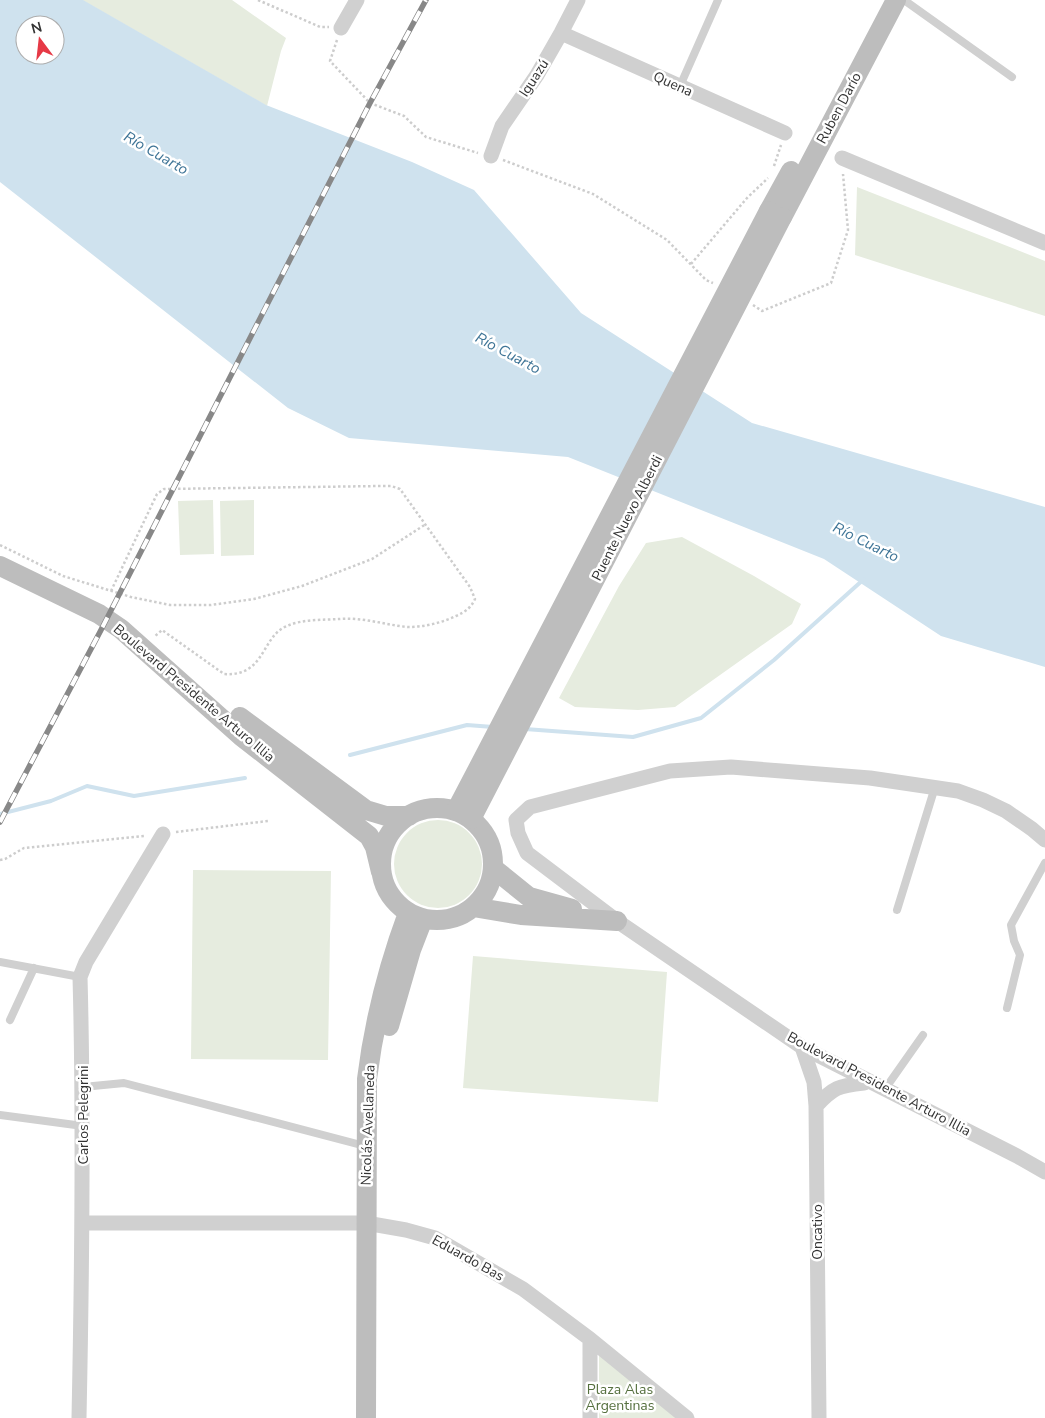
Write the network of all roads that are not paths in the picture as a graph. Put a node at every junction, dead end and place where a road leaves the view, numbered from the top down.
1 (357, 0) edge
2 (578, 0) edge
3 (718, 0) edge
4 (884, 0) edge
5 (896, 0) edge
6 (904, 0) edge
7 (342, 28) road end
8 (561, 33) junction
9 (1012, 77) dead end
10 (680, 86) junction
11 (785, 134) road end
12 (491, 156) road end
13 (842, 158) road end
14 (776, 214) junction
15 (1045, 243) edge
16 (0, 556) edge
17 (0, 566) edge
18 (935, 787) junction
19 (464, 815) junction
20 (409, 816) junction
21 (163, 834) road end
22 (1045, 840) edge
23 (1045, 863) edge
24 (493, 868) junction
25 (381, 872) junction
26 (473, 907) junction
27 (897, 910) dead end
28 (416, 916) junction
29 (618, 920) junction
30 (0, 962) edge
31 (34, 968) junction
32 (80, 977) junction
33 (1007, 1008) dead end
34 (10, 1020) dead end
35 (923, 1035) dead end
36 (802, 1047) junction
37 (864, 1083) dead end
38 (83, 1087) junction
39 (885, 1089) junction
40 (816, 1106) junction
41 (0, 1115) edge
42 (83, 1126) junction
43 (366, 1146) junction
44 (1045, 1172) edge
45 (83, 1223) junction
46 (366, 1223) junction
47 (590, 1339) junction
48 (79, 1418) edge
49 (366, 1418) edge
50 (590, 1418) edge
51 (687, 1418) edge
52 (819, 1418) edge

1 - 7 street
2 - 8 street, Iguazú
3 - 10 lane
4 - 14 main road, Ruben Darío
5 - 14 main road, Ruben Darío
6 - 9 lane
8 - 10 street, Quena
8 - 12 street, Iguazú
10 - 11 street, Quena
13 - 15 street
14 - 19 main road, Puente Nuevo Alberdi, bridge
16 - 20 main road, Boulevard Presidente Arturo Illia
17 - 25 main road, Boulevard Presidente Arturo Illia
18 - 22 street
18 - 27 lane
18 - 29 street, Boulevard Presidente Arturo Illia
19 - 20 main road
19 - 24 main road
20 - 25 main road
21 - 32 street, Carlos Pelegrini
23 - 33 lane
24 - 26 main road
24 - 29 main road
25 - 28 main road
26 - 28 main road
26 - 29 main road
28 - 43 main road, Nicolás Avellaneda
28 - 46 main road, Nicolás Avellaneda
29 - 36 street, Boulevard Presidente Arturo Illia
30 - 31 lane
31 - 32 lane
31 - 34 lane
32 - 38 street, Carlos Pelegrini
35 - 39 lane
36 - 39 street, Boulevard Presidente Arturo Illia
36 - 40 street, Oncativo
37 - 40 street
38 - 42 street, Carlos Pelegrini
38 - 43 lane
39 - 44 street, Boulevard Presidente Arturo Illia
40 - 52 street, Oncativo
41 - 42 lane
42 - 45 street, Carlos Pelegrini
43 - 46 main road, Nicolás Avellaneda
45 - 46 street, Eduardo Bas
45 - 48 street, Carlos Pelegrini
46 - 47 street, Eduardo Bas
46 - 49 main road, Nicolás Avellaneda
47 - 50 street
47 - 51 street, Eduardo Bas

